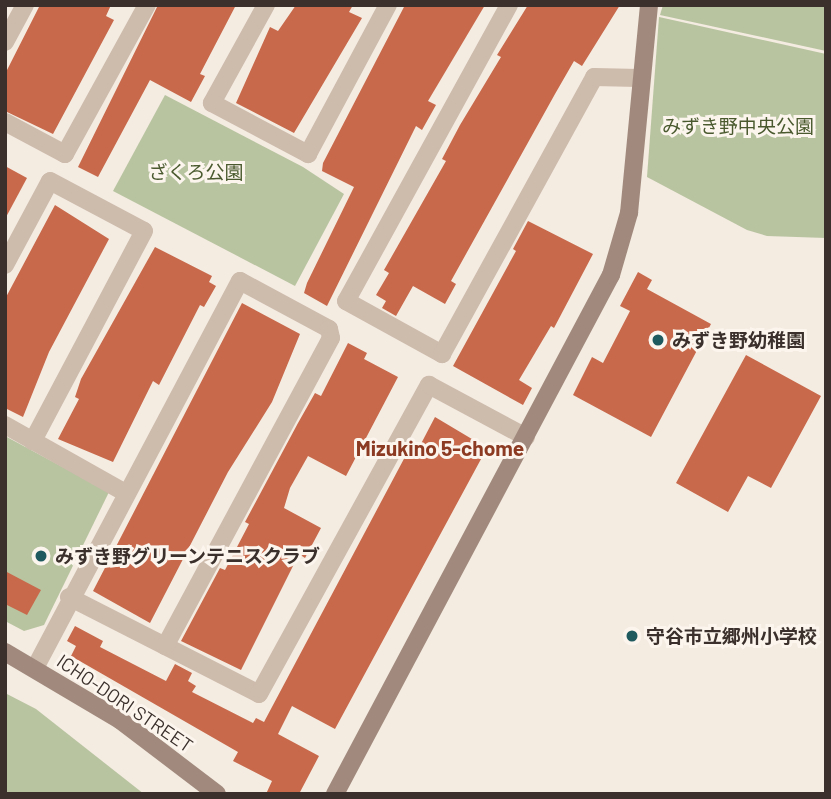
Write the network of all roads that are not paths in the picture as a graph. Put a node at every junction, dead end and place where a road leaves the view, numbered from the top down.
1 (25, 5) edge
2 (147, 5) edge
3 (265, 5) edge
4 (388, 5) edge
5 (509, 5) edge
6 (649, 5) edge
7 (5, 42) edge
8 (639, 78) junction
9 (5, 122) edge
10 (5, 265) edge
11 (5, 425) edge
12 (526, 438) junction
13 (33, 441) junction
14 (124, 492) junction
15 (69, 597) junction
16 (165, 646) junction
17 (5, 652) edge
18 (35, 668) junction
19 (217, 794) edge
20 (335, 794) edge

1 - 7 street
2 - 9 street
3 - 4 street
5 - 8 street
6 - 8 street
8 - 12 street
10 - 13 street
11 - 13 street
12 - 16 street
12 - 20 street
13 - 14 street
14 - 15 street
14 - 16 street
15 - 16 street
15 - 18 street
17 - 18 street, ICHO-DORI STREET
18 - 19 street, ICHO-DORI STREET

